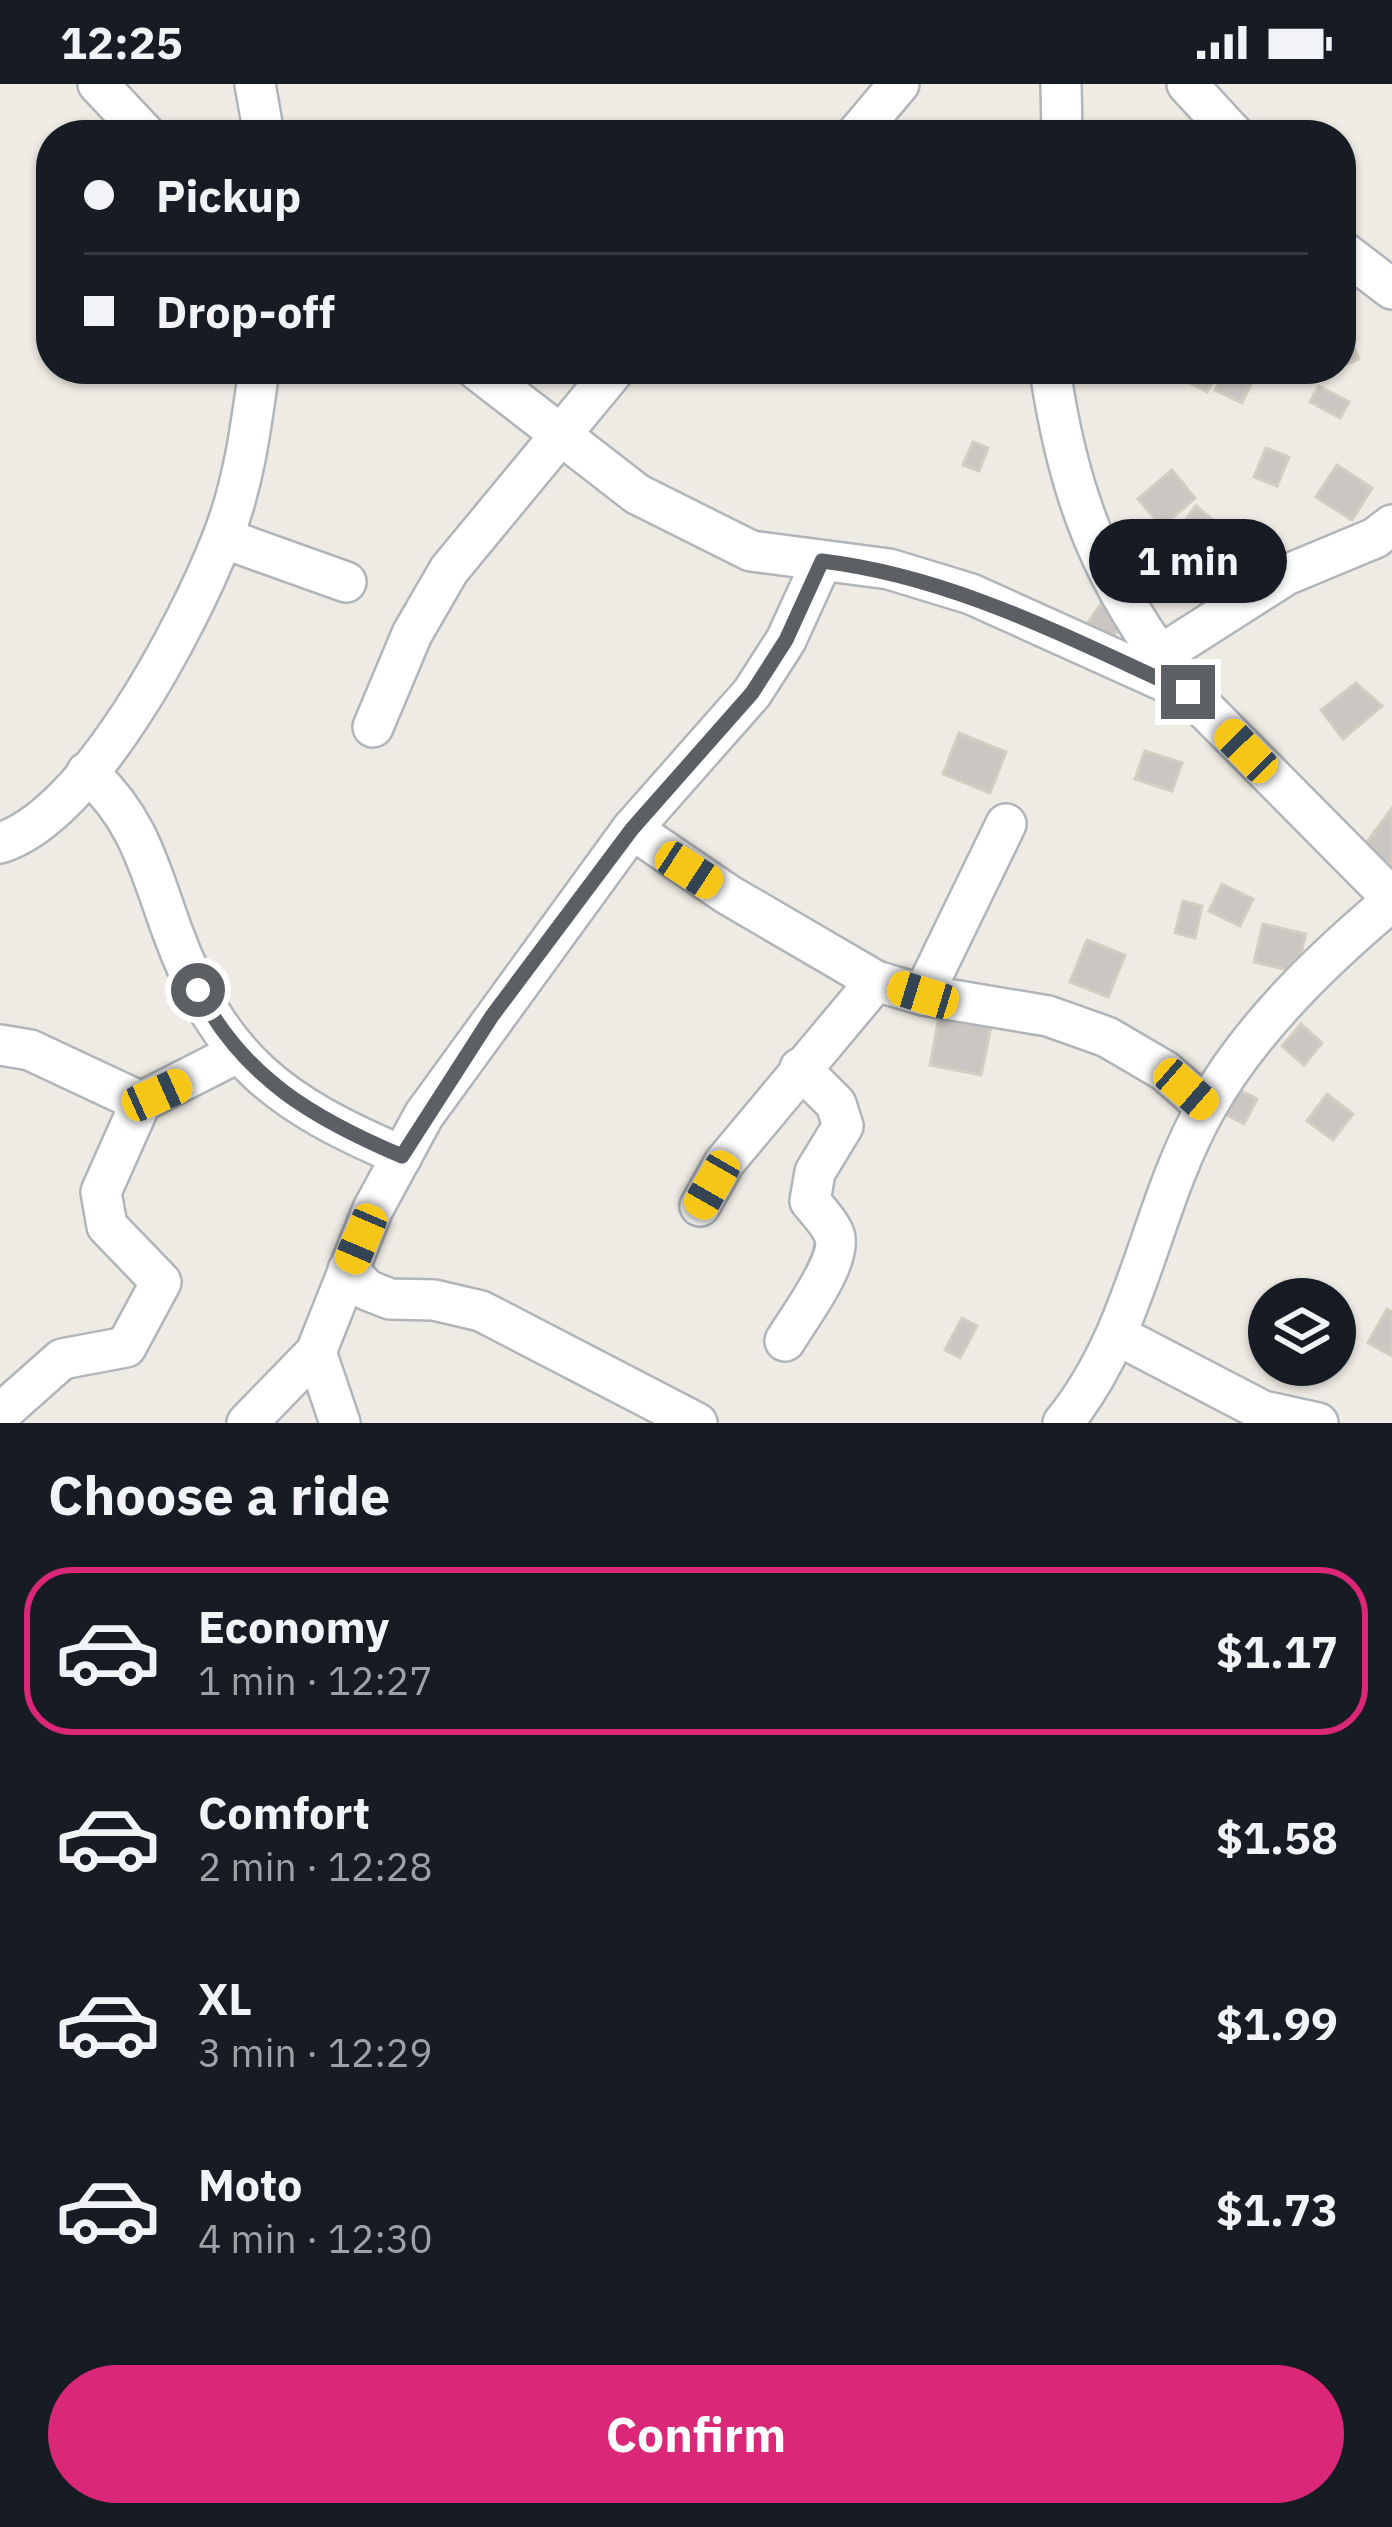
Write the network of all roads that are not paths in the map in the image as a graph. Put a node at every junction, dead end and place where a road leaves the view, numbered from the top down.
1 (98, 84) edge
2 (256, 84) edge
3 (899, 84) edge
4 (1061, 84) edge
5 (1186, 84) edge
6 (132, 120) edge
7 (262, 120) edge
8 (869, 120) edge
9 (1061, 120) edge
10 (1220, 120) edge
11 (1356, 261) edge
12 (1392, 289) edge
13 (257, 384) edge
14 (494, 384) edge
15 (602, 384) edge
16 (1052, 384) edge
17 (557, 436) junction
18 (1392, 525) edge
19 (223, 538) junction
20 (822, 561) junction
21 (346, 582) dead end
22 (1160, 656) junction
23 (1188, 692) junction
24 (374, 727) dead end
25 (87, 772) junction
26 (1006, 824) dead end
27 (632, 829) junction
28 (0, 843) edge
29 (1392, 900) edge
30 (877, 981) junction
31 (923, 995) junction
32 (0, 1045) edge
33 (237, 1053) junction
34 (800, 1068) junction
35 (141, 1102) junction
36 (1206, 1107) junction
37 (402, 1156) junction
38 (700, 1206) dead end
39 (348, 1270) junction
40 (1117, 1335) junction
41 (785, 1341) dead end
42 (316, 1352) junction
43 (0, 1414) edge
44 (1261, 1417) edge
45 (247, 1423) edge
46 (340, 1423) edge
47 (697, 1423) edge
48 (1064, 1423) edge
49 (1318, 1423) edge

1 - 6 street
2 - 7 street
3 - 8 street
4 - 9 street
5 - 10 street
11 - 12 street
13 - 19 street
14 - 17 street
15 - 17 street
16 - 22 street
17 - 20 street
17 - 24 street
18 - 22 street
19 - 21 street
19 - 25 street
20 - 23 street
20 - 27 street
22 - 23 street
23 - 29 street
25 - 28 street
25 - 33 street
26 - 31 street
27 - 30 street
27 - 37 street
29 - 36 street
30 - 31 street
30 - 34 street
31 - 36 street
32 - 35 street
33 - 35 street
33 - 37 street
34 - 38 street
34 - 41 street
35 - 43 street
36 - 40 street
37 - 39 street
39 - 42 street
39 - 47 street
40 - 44 street
40 - 48 street
42 - 45 street
42 - 46 street
44 - 49 street

